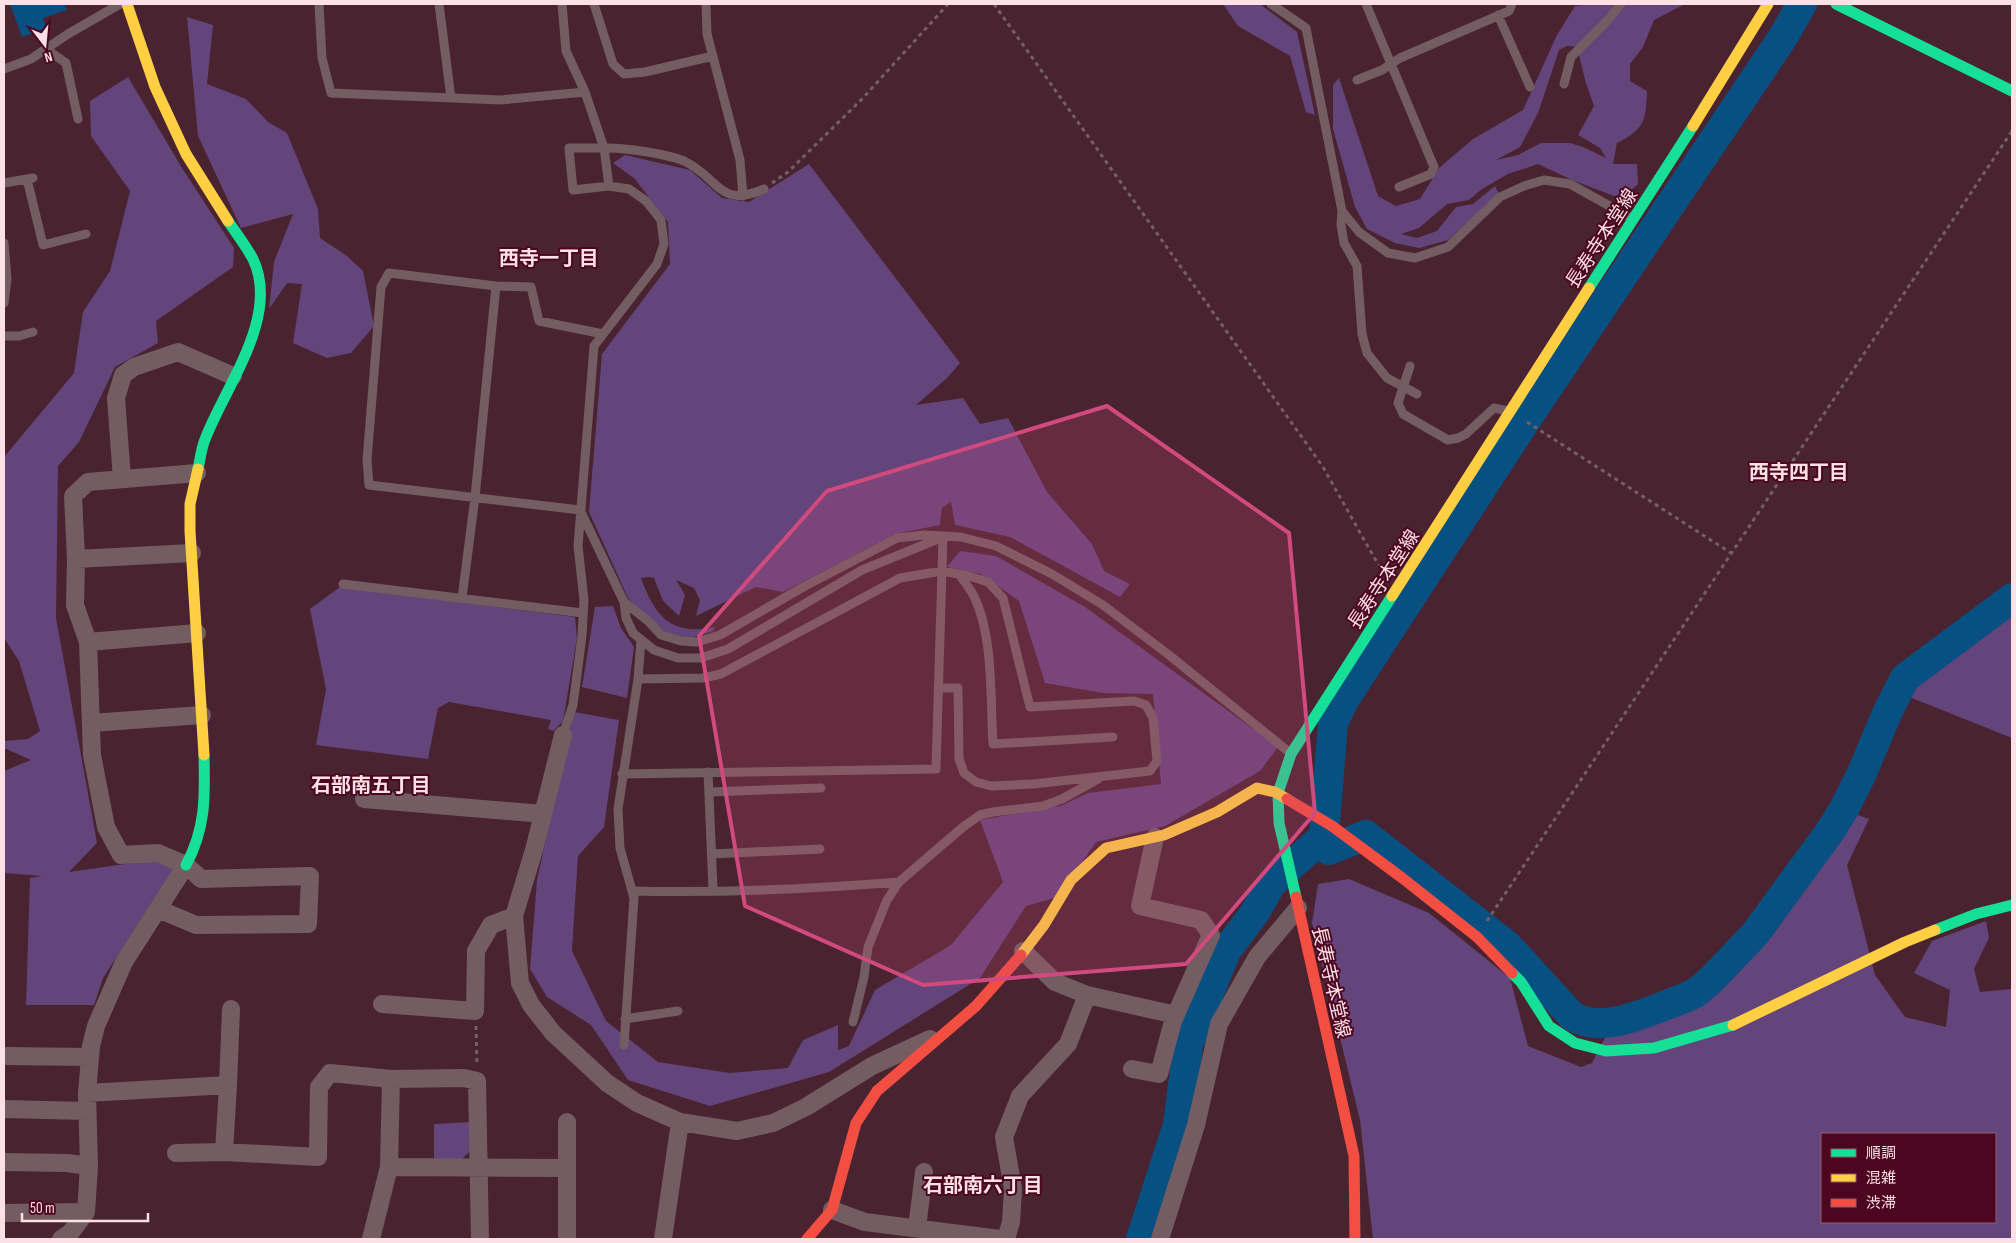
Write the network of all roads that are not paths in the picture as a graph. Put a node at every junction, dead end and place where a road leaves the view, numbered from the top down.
1 (120, 4) edge
2 (127, 4) edge
3 (319, 4) edge
4 (439, 4) edge
5 (562, 4) edge
6 (594, 4) edge
7 (706, 4) edge
8 (1271, 4) edge
9 (1366, 4) edge
10 (1512, 4) edge
11 (1621, 4) edge
12 (1768, 4) edge
13 (1836, 4) edge
14 (1498, 16) junction
15 (46, 49) junction
16 (713, 56) junction
17 (1391, 64) junction
18 (4, 69) edge
19 (1357, 80) dead end
20 (1564, 84) dead end
21 (1530, 87) dead end
22 (586, 92) junction
23 (2012, 92) edge
24 (451, 98) junction
25 (78, 119) dead end
26 (604, 148) junction
27 (4, 183) edge
28 (609, 186) junction
29 (1399, 187) dead end
30 (764, 189) road end
31 (743, 196) junction
32 (1342, 211) junction
33 (1633, 219) junction
34 (86, 234) dead end
35 (4, 243) edge
36 (496, 286) junction
37 (4, 303) edge
38 (33, 332) dead end
39 (603, 334) junction
40 (4, 335) edge
41 (1410, 366) dead end
42 (233, 376) junction
43 (1402, 386) junction
44 (1417, 394) dead end
45 (1511, 411) junction
46 (196, 473) junction
47 (122, 479) junction
48 (475, 497) junction
49 (580, 510) junction
50 (944, 537) junction
51 (192, 553) junction
52 (76, 559) junction
53 (942, 571) junction
54 (959, 574) junction
55 (342, 584) dead end
56 (462, 598) junction
57 (624, 602) junction
58 (583, 613) junction
59 (197, 633) junction
60 (641, 640) junction
61 (88, 642) junction
62 (638, 679) junction
63 (938, 688) junction
64 (202, 715) junction
65 (91, 723) junction
66 (563, 735) joint
67 (1112, 737) dead end
68 (1292, 754) junction
69 (708, 772) junction
70 (622, 774) junction
71 (1100, 777) junction
72 (821, 788) dead end
73 (709, 792) junction
74 (1278, 793) junction
75 (364, 799) dead end
76 (543, 814) junction
77 (1155, 837) junction
78 (820, 849) dead end
79 (712, 854) junction
80 (186, 865) junction
81 (899, 882) junction
82 (713, 890) junction
83 (632, 891) junction
84 (2012, 906) edge
85 (1298, 908) junction
86 (158, 909) junction
87 (514, 916) junction
88 (1024, 951) junction
89 (1087, 995) junction
90 (382, 1004) dead end
91 (231, 1009) dead end
92 (678, 1011) dead end
93 (1176, 1015) junction
94 (625, 1019) junction
95 (853, 1022) dead end
96 (950, 1029) junction
97 (624, 1045) dead end
98 (4, 1056) edge
99 (90, 1057) junction
100 (1132, 1069) dead end
101 (391, 1079) junction
102 (228, 1086) junction
103 (87, 1093) junction
104 (4, 1109) edge
105 (87, 1111) junction
106 (567, 1122) dead end
107 (680, 1122) junction
108 (224, 1152) junction
109 (176, 1153) dead end
110 (4, 1162) edge
111 (89, 1166) junction
112 (389, 1167) junction
113 (567, 1168) junction
114 (479, 1169) junction
115 (924, 1172) dead end
116 (832, 1210) junction
117 (86, 1212) junction
118 (4, 1213) edge
119 (916, 1228) junction
120 (820, 1231) edge
121 (61, 1239) edge
122 (371, 1239) edge
123 (480, 1239) edge
124 (568, 1239) edge
125 (663, 1239) edge
126 (807, 1239) edge
127 (1000, 1239) edge
128 (1006, 1239) edge
129 (1160, 1239) edge
130 (1355, 1239) edge

1 - 15 lane
2 - 42 street
3 - 24 lane
4 - 24 lane
5 - 22 lane
6 - 16 lane
7 - 16 lane
8 - 32 lane
9 - 17 lane
10 - 14 lane
11 - 20 lane
12 - 33 street, 長寿寺本堂線
13 - 23 street
14 - 17 lane
14 - 21 lane
15 - 18 lane
15 - 25 lane
16 - 31 lane
17 - 19 lane
17 - 29 lane
22 - 24 lane
22 - 26 lane
26 - 28 lane
26 - 28 lane
26 - 31 lane
27 - 34 lane
28 - 39 lane
30 - 31 lane
32 - 33 lane
32 - 43 lane
33 - 45 street, 長寿寺本堂線
35 - 37 lane
36 - 39 lane
36 - 48 lane
36 - 48 lane
38 - 40 lane
39 - 49 lane
41 - 43 lane
42 - 46 street
42 - 47 street
43 - 44 lane
43 - 45 lane
45 - 68 street, 長寿寺本堂線
46 - 47 street
46 - 51 street
47 - 52 street
48 - 49 lane
48 - 56 lane
49 - 57 lane
49 - 58 lane
50 - 53 lane
50 - 57 lane
50 - 60 lane
50 - 68 lane
51 - 52 street
51 - 59 street
52 - 61 street
53 - 54 lane
53 - 62 lane
53 - 63 lane
54 - 67 lane
54 - 71 lane
55 - 56 lane
56 - 58 lane
57 - 60 lane
58 - 66 lane
59 - 61 street
59 - 64 street
60 - 62 lane
61 - 65 street
62 - 70 lane
63 - 69 lane
63 - 71 lane
64 - 65 street
64 - 80 street
65 - 80 street
66 - 76 street
68 - 74 street, 長寿寺本堂線
69 - 70 lane
69 - 73 lane
70 - 83 lane
71 - 81 lane
72 - 73 lane
73 - 79 lane
74 - 77 street
74 - 84 street
74 - 85 street, 長寿寺本堂線
75 - 76 street
76 - 87 street
77 - 88 street
77 - 93 street
78 - 79 lane
79 - 82 lane
80 - 86 street
80 - 86 street
81 - 82 lane
81 - 95 lane
82 - 83 lane
83 - 94 lane
85 - 129 street
85 - 130 street, 長寿寺本堂線
86 - 99 street
87 - 90 street
87 - 107 street
88 - 89 street
88 - 96 street
89 - 93 street
89 - 128 street
91 - 102 street
92 - 94 lane
93 - 100 street
94 - 97 lane
96 - 107 street
96 - 116 street
98 - 99 street
99 - 103 street
101 - 108 street
101 - 112 street
101 - 114 street
102 - 103 street
102 - 108 street
103 - 105 street
104 - 105 street
105 - 111 street
106 - 113 street
107 - 125 street
108 - 109 street
110 - 111 street
111 - 117 street
112 - 114 street
112 - 122 street
113 - 114 street
113 - 124 street
114 - 123 street
115 - 119 street
116 - 119 street
116 - 120 street
117 - 118 street
117 - 121 street
119 - 127 street
120 - 126 street

